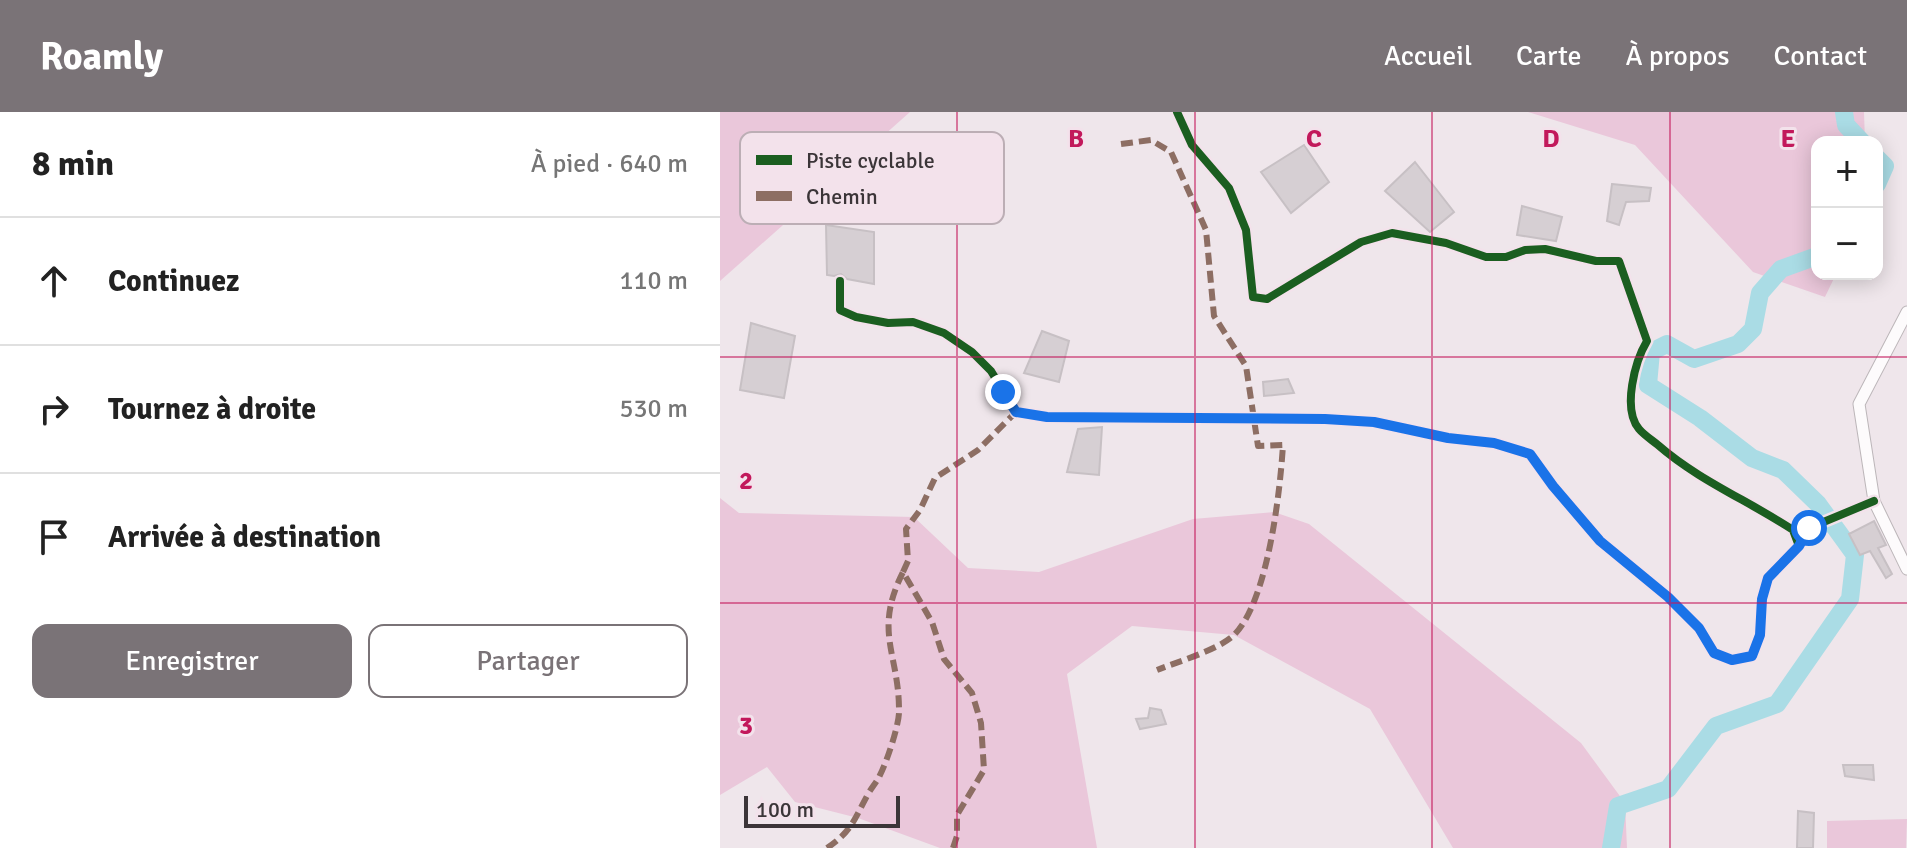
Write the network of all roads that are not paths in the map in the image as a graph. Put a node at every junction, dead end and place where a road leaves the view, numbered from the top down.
1 (1177, 112) edge
2 (840, 281) dead end
3 (1907, 312) edge
4 (1874, 501) junction
5 (1799, 546) junction
6 (1907, 569) edge

1 - 5 street
2 - 5 street
3 - 4 street
4 - 5 street
4 - 6 street

